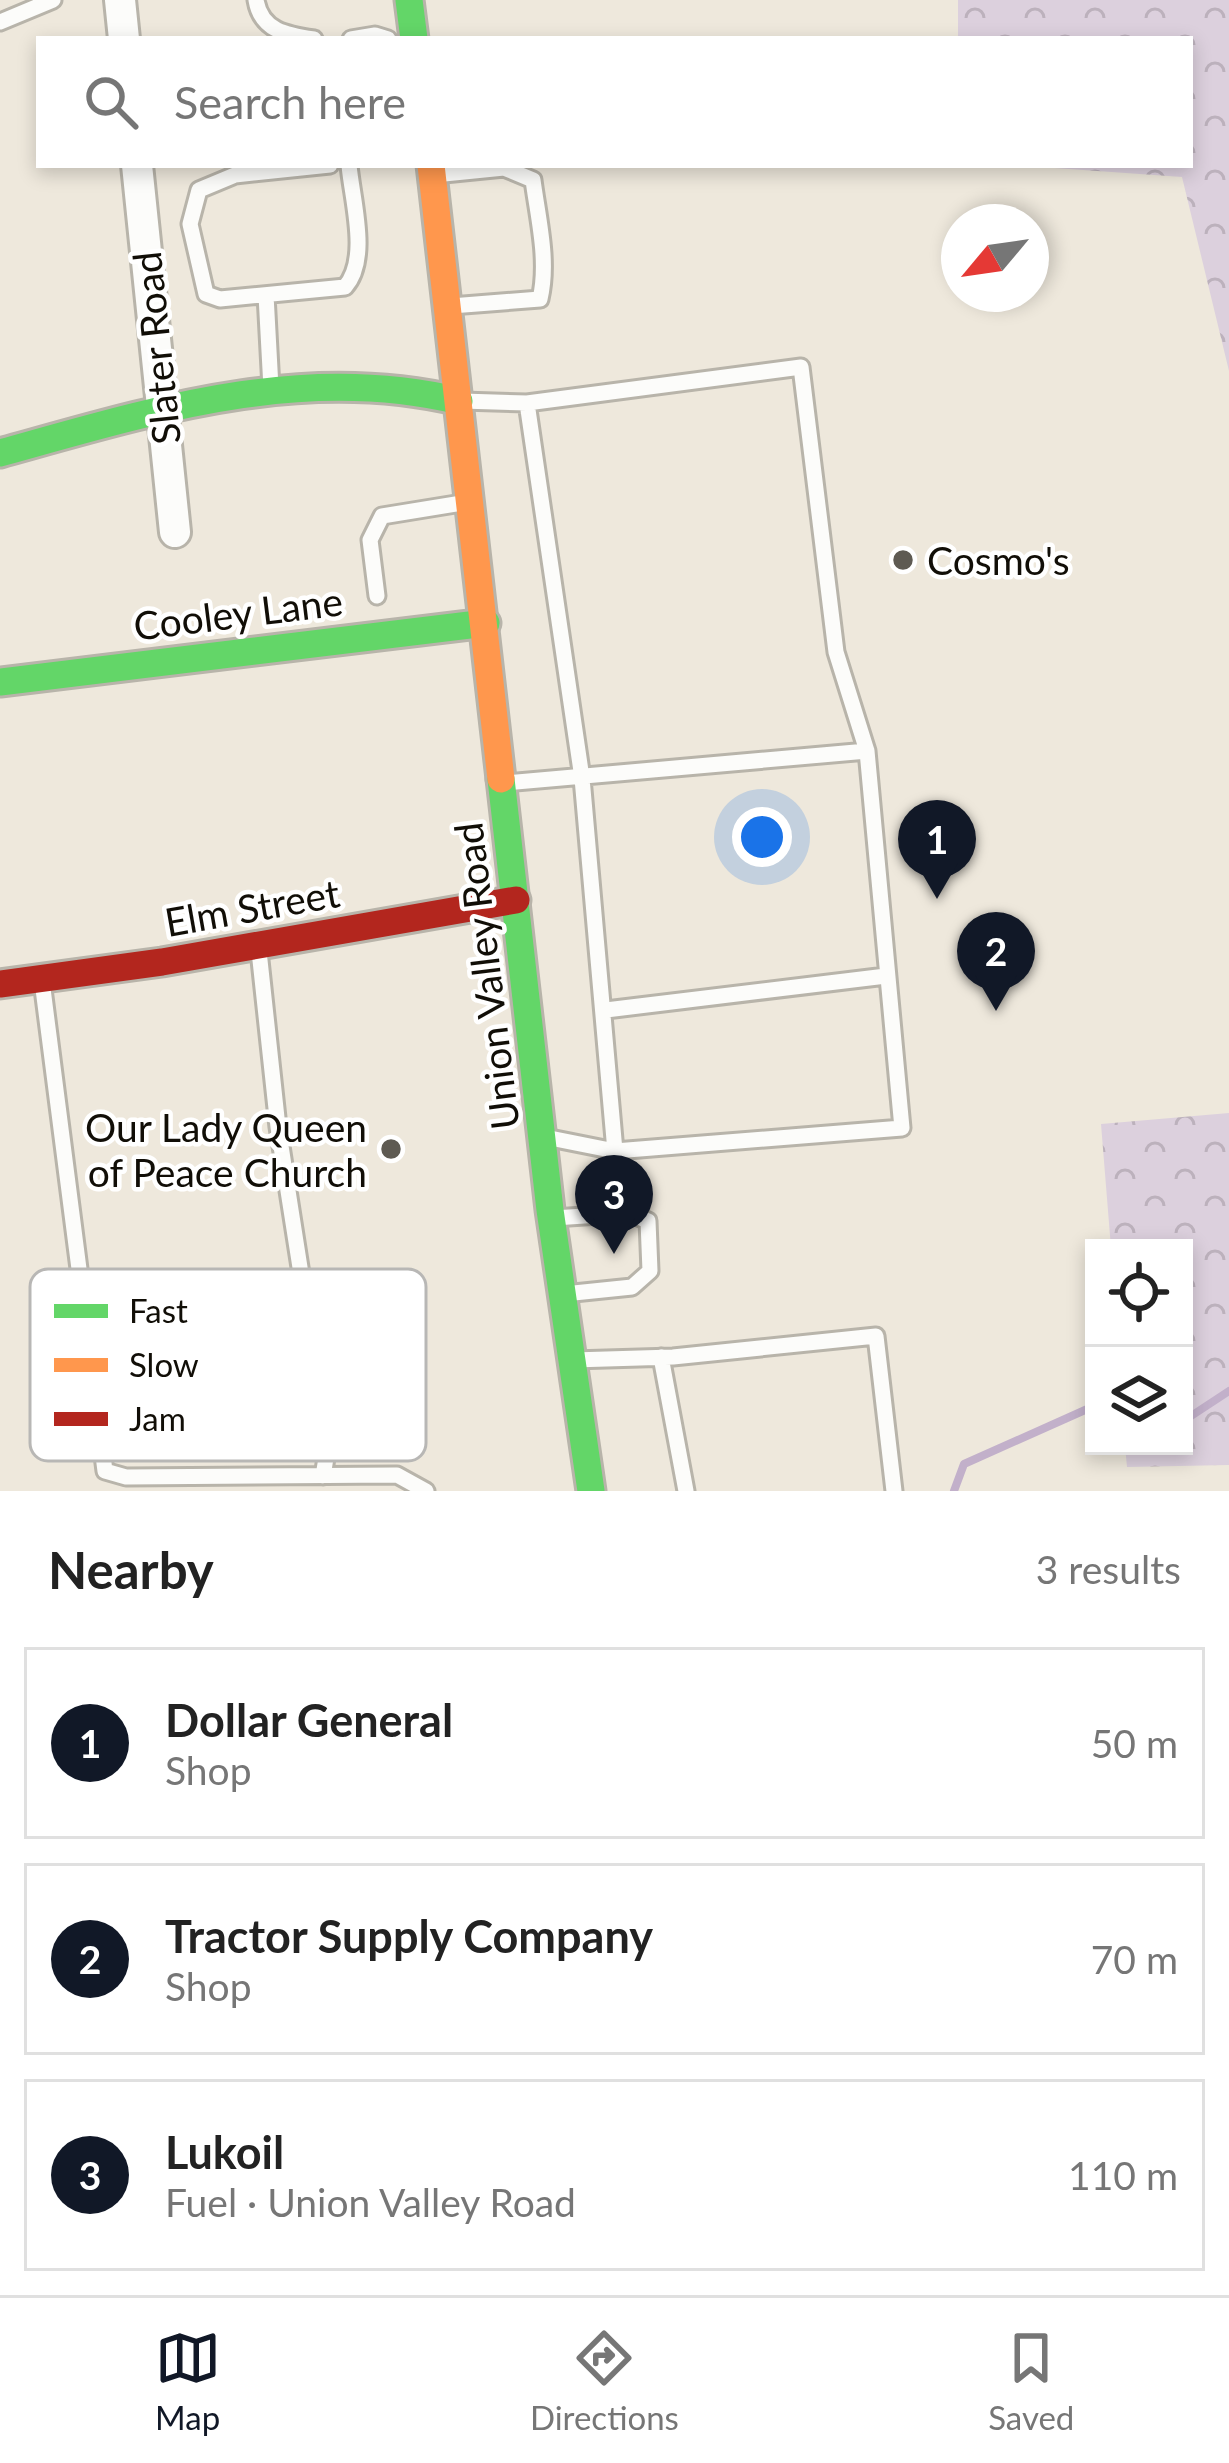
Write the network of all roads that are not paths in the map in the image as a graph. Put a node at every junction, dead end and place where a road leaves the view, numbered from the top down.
1 (53, 0) edge
2 (120, 0) edge
3 (256, 0) edge
4 (409, 0) edge
5 (0, 22) edge
6 (124, 36) edge
7 (293, 36) edge
8 (414, 36) edge
9 (137, 168) edge
10 (298, 168) edge
11 (349, 168) edge
12 (432, 170) edge
13 (266, 295) junction
14 (448, 306) junction
15 (272, 392) junction
16 (459, 401) junction
17 (527, 404) junction
18 (162, 408) junction
19 (0, 453) edge
20 (471, 502) junction
21 (175, 532) dead end
22 (377, 596) dead end
23 (486, 623) junction
24 (0, 682) edge
25 (867, 751) junction
26 (582, 778) junction
27 (503, 783) junction
28 (516, 900) junction
29 (258, 946) junction
30 (886, 976) junction
31 (42, 978) junction
32 (0, 984) edge
33 (606, 1010) junction
34 (544, 1136) junction
35 (615, 1151) junction
36 (551, 1218) junction
37 (79, 1269) edge
38 (300, 1269) edge
39 (561, 1294) junction
40 (661, 1357) junction
41 (570, 1360) junction
42 (104, 1461) edge
43 (325, 1461) edge
44 (322, 1476) junction
45 (587, 1484) edge
46 (426, 1491) edge
47 (686, 1491) edge
48 (894, 1491) edge

1 - 5 lane
2 - 6 street
3 - 7 lane
4 - 8 street
9 - 18 street, Slater Road
10 - 13 lane
11 - 13 lane
12 - 14 street, Union Valley Road
12 - 14 lane
13 - 15 lane
14 - 16 street, Union Valley Road
15 - 16 street
15 - 18 street
16 - 17 lane
16 - 20 street, Union Valley Road
17 - 25 lane
17 - 26 lane
18 - 19 street
18 - 21 street, Slater Road
20 - 22 lane
20 - 23 street, Union Valley Road
23 - 24 street, Cooley Lane
23 - 27 street, Union Valley Road
25 - 26 lane
25 - 30 lane
26 - 27 lane
26 - 33 lane
27 - 28 street, Union Valley Road
28 - 29 street, Elm Street
28 - 34 street, Union Valley Road
29 - 31 street, Elm Street
29 - 38 lane
30 - 33 lane
30 - 35 lane
31 - 32 street, Elm Street
31 - 37 lane
33 - 35 lane
34 - 35 lane
34 - 36 street, Union Valley Road
36 - 39 street, Union Valley Road
36 - 39 lane
39 - 41 street, Union Valley Road
40 - 41 lane
40 - 47 lane
40 - 48 lane
41 - 45 street, Union Valley Road
42 - 44 lane
43 - 44 lane
44 - 46 lane

